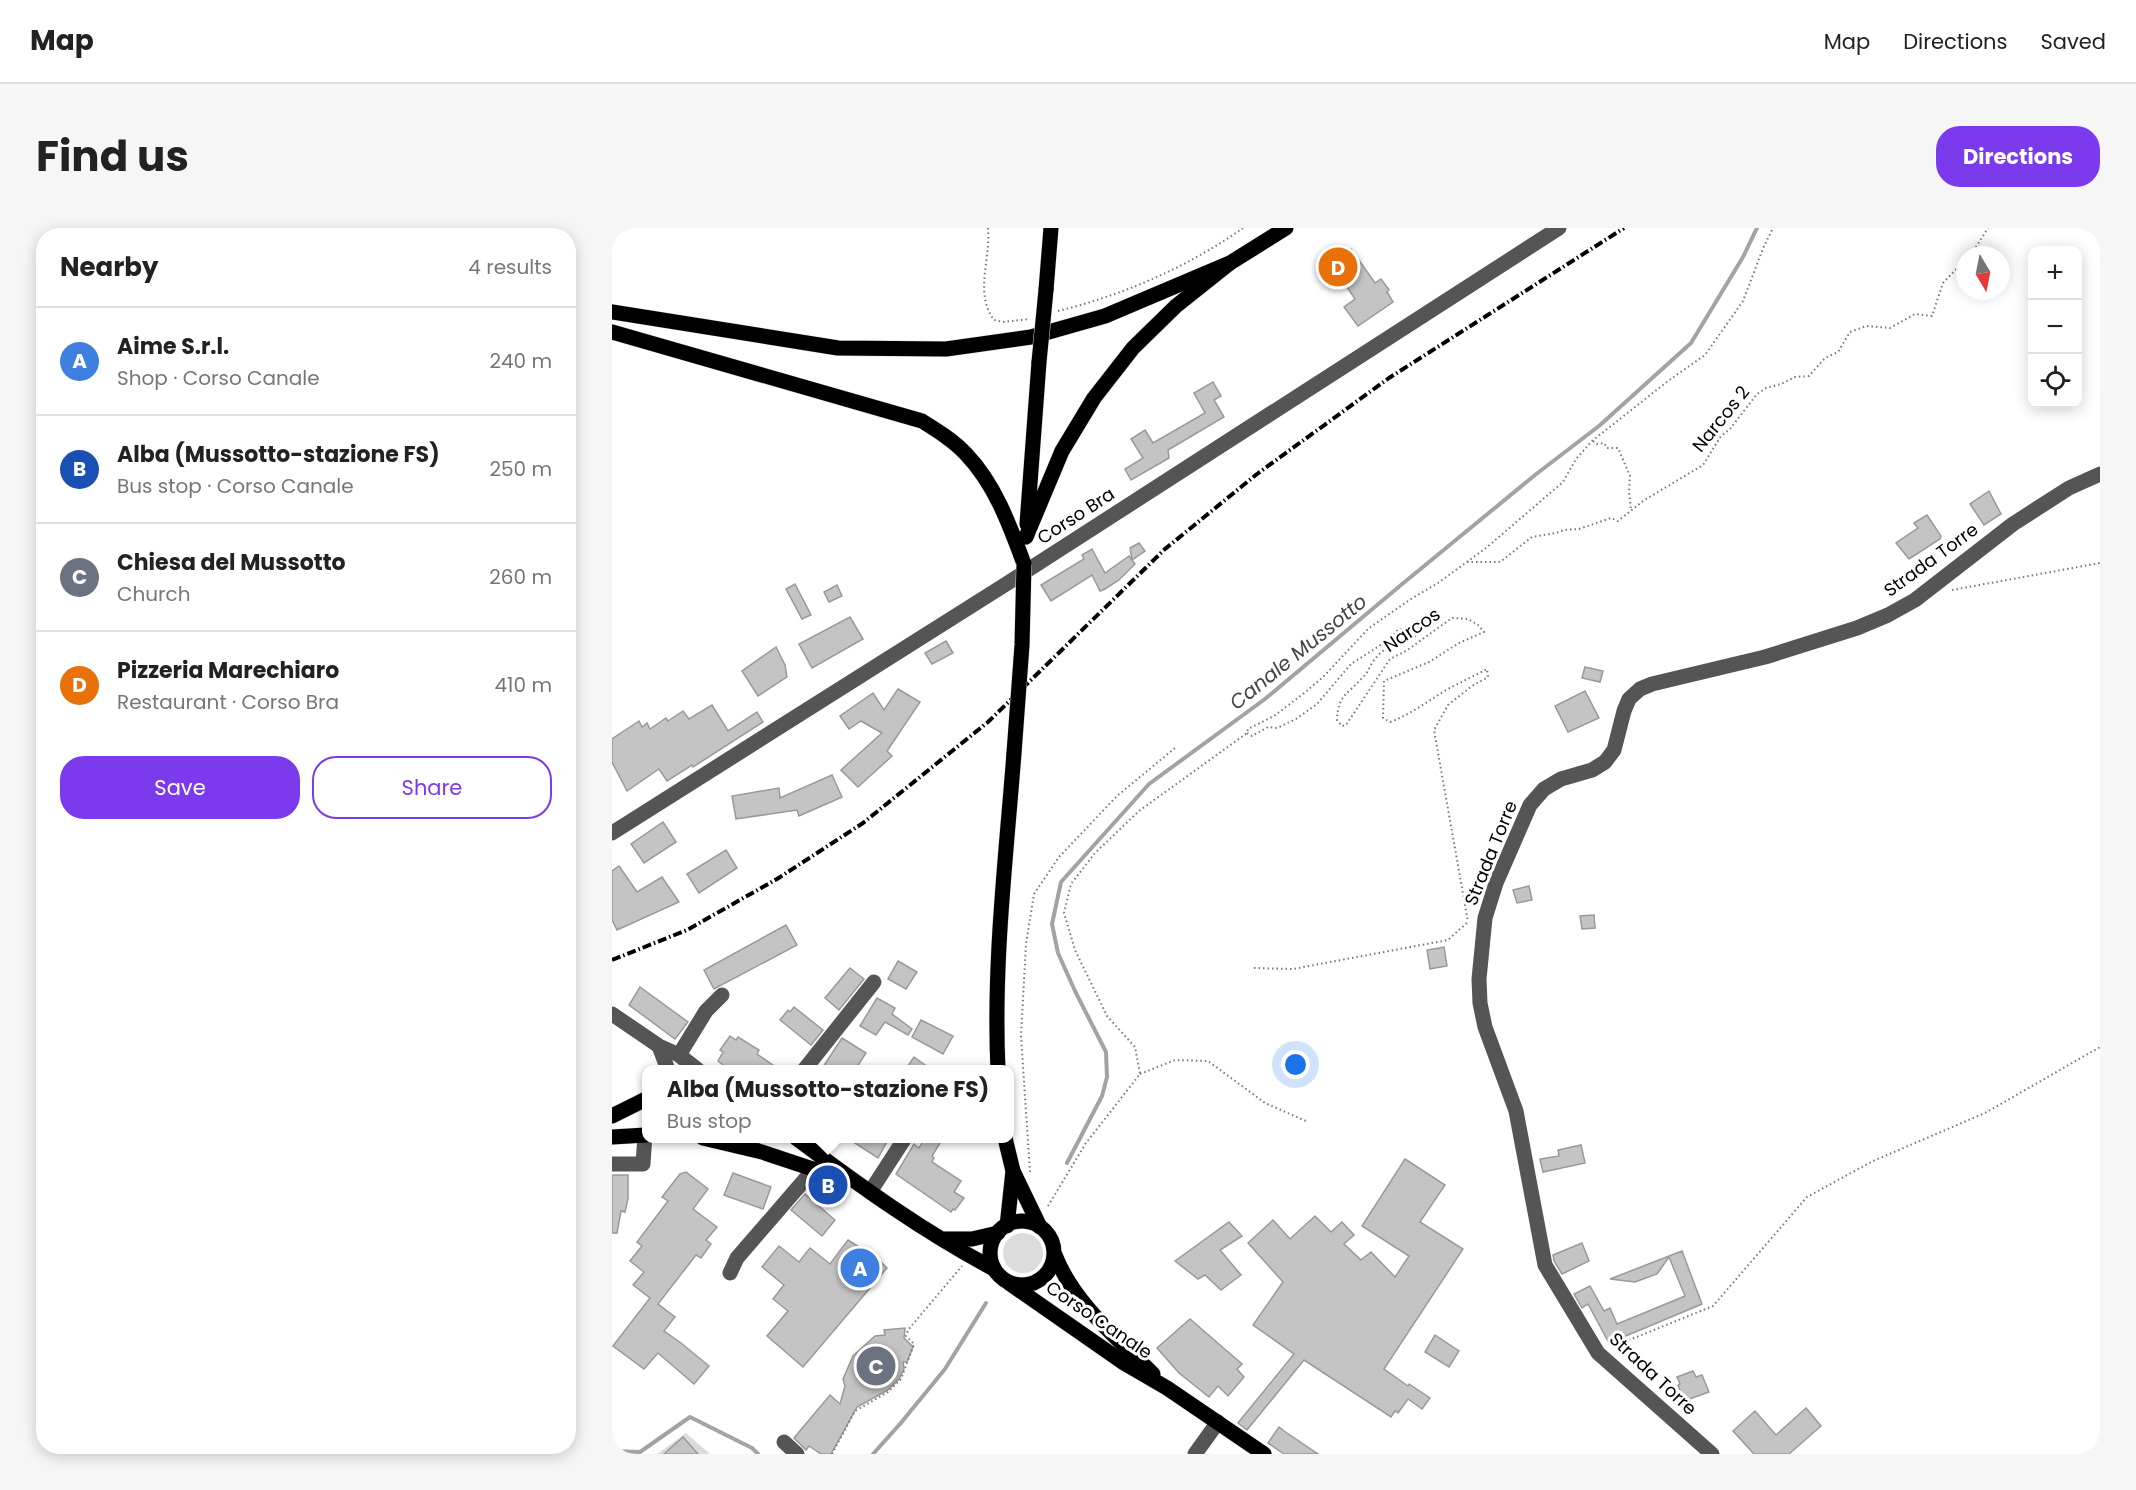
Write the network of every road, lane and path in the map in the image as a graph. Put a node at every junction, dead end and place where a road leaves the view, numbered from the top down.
1 (988, 228) edge
2 (1051, 228) edge
3 (1243, 228) edge
4 (1286, 228) edge
5 (1559, 228) edge
6 (1773, 228) edge
7 (1988, 228) edge
8 (1977, 246) edge
9 (1230, 263) junction
10 (1956, 269) edge
11 (612, 312) edge
12 (1057, 312) dead end
13 (1035, 317) dead end
14 (612, 332) edge
15 (1592, 441) junction
16 (2100, 474) edge
17 (1631, 510) junction
18 (1022, 540) junction
19 (1467, 562) junction
20 (2100, 563) edge
21 (1947, 591) dead end
22 (1247, 733) junction
23 (1174, 748) dead end
24 (612, 833) edge
25 (1485, 918) junction
26 (1468, 922) junction
27 (1254, 968) dead end
28 (874, 982) dead end
29 (722, 995) dead end
30 (612, 1014) edge
31 (659, 1046) junction
32 (2100, 1047) edge
33 (679, 1055) junction
34 (666, 1065) edge
35 (692, 1065) edge
36 (808, 1065) edge
37 (998, 1065) edge
38 (1140, 1074) junction
39 (642, 1101) edge
40 (612, 1116) edge
41 (1306, 1121) dead end
42 (642, 1135) edge
43 (612, 1137) edge
44 (645, 1143) edge
45 (726, 1143) edge
46 (749, 1143) edge
47 (803, 1143) edge
48 (901, 1143) edge
49 (1006, 1143) edge
50 (741, 1146) junction
51 (612, 1164) edge
52 (814, 1169) junction
53 (1013, 1171) junction
54 (1030, 1179) dead end
55 (864, 1188) junction
56 (1048, 1206) dead end
57 (1040, 1227) junction
58 (1002, 1229) junction
59 (945, 1239) junction
60 (1055, 1255) junction
61 (970, 1256) junction
62 (994, 1269) junction
63 (730, 1273) dead end
64 (1009, 1283) junction
65 (1598, 1353) junction
66 (1167, 1388) junction
67 (1218, 1422) junction
68 (784, 1442) dead end
69 (797, 1454) edge
70 (832, 1454) edge
71 (1195, 1454) edge
72 (1264, 1454) edge
73 (1712, 1454) edge

1 - 13 path
2 - 18 main road, bridge
3 - 12 path
4 - 9 main road
5 - 24 street, Corso Bra
6 - 15 path
7 - 8 path
9 - 11 main road
9 - 18 main road
10 - 17 path, Narcos 2
14 - 18 main road
15 - 17 path
15 - 19 path
16 - 25 street, Strada Torre
17 - 19 path, Narcos 2
18 - 37 main road, bridge
19 - 22 path
20 - 21 path
22 - 26 path, Narcos
22 - 38 path
23 - 54 path
25 - 26 path
25 - 65 street, Strada Torre
26 - 27 path
28 - 36 street
29 - 33 street
30 - 31 street
31 - 33 street
31 - 34 street
32 - 65 path
33 - 35 street
38 - 41 path
38 - 56 path
39 - 40 main road
42 - 43 main road
44 - 51 street
45 - 50 main road
46 - 50 street
47 - 55 main road
48 - 55 street
49 - 53 main road
50 - 52 main road
52 - 55 main road
52 - 63 street
53 - 57 main road
53 - 58 main road
55 - 59 main road
57 - 58 main road
57 - 60 main road
58 - 59 main road
58 - 62 main road
59 - 61 main road
60 - 64 main road
60 - 66 main road, Corso Canale
61 - 62 main road
61 - 70 path
62 - 64 main road
64 - 66 main road, Corso Canale
65 - 73 street, Strada Torre
66 - 67 main road, Corso Canale
67 - 71 street
67 - 72 main road, Corso Canale
68 - 69 street

